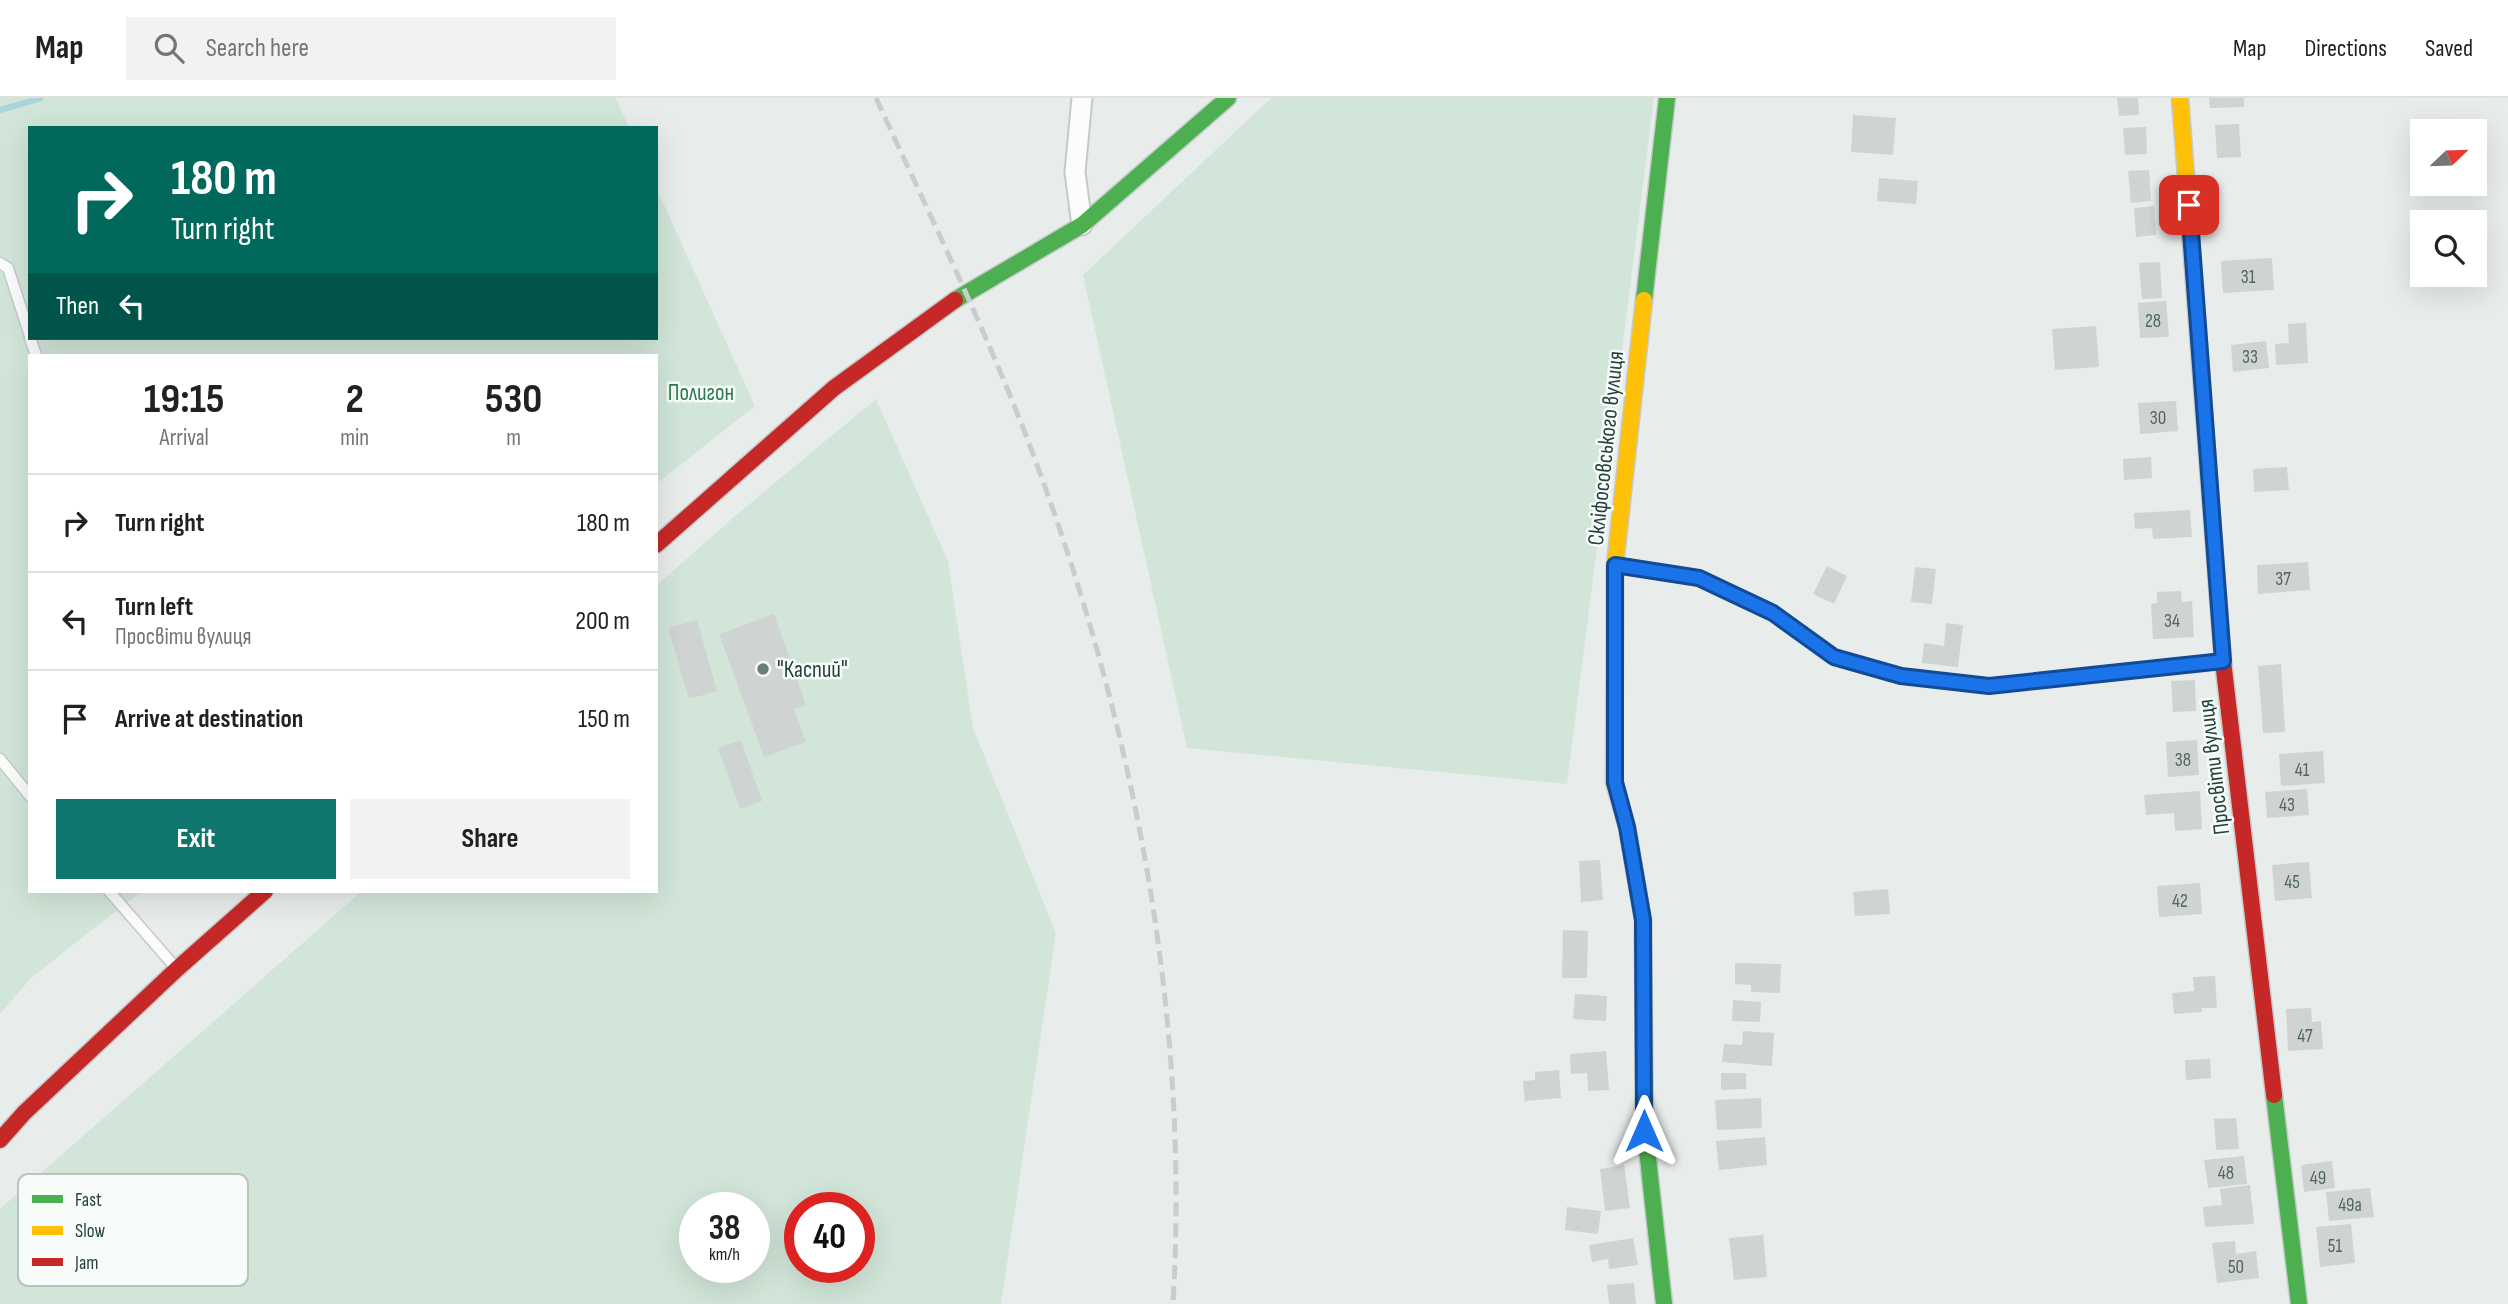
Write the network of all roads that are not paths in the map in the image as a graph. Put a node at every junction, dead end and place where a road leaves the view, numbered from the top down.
1 (1082, 98) edge
2 (1228, 98) edge
3 (1667, 98) edge
4 (2180, 98) edge
5 (1082, 225) junction
6 (0, 263) edge
7 (28, 331) edge
8 (658, 543) edge
9 (1615, 565) junction
10 (2223, 661) junction
11 (0, 759) edge
12 (28, 794) edge
13 (111, 893) edge
14 (263, 893) edge
15 (177, 969) junction
16 (0, 1140) edge
17 (1664, 1304) edge
18 (2299, 1304) edge

1 - 5 street
2 - 5 street
3 - 9 street, Скліфосовського вулиця
4 - 10 street, Просвіти вулиця
5 - 8 street
6 - 7 lane
9 - 10 lane
9 - 17 street, Скліфосовського вулиця
10 - 18 street, Просвіти вулиця
11 - 12 lane
13 - 15 lane
14 - 15 street
15 - 16 street

